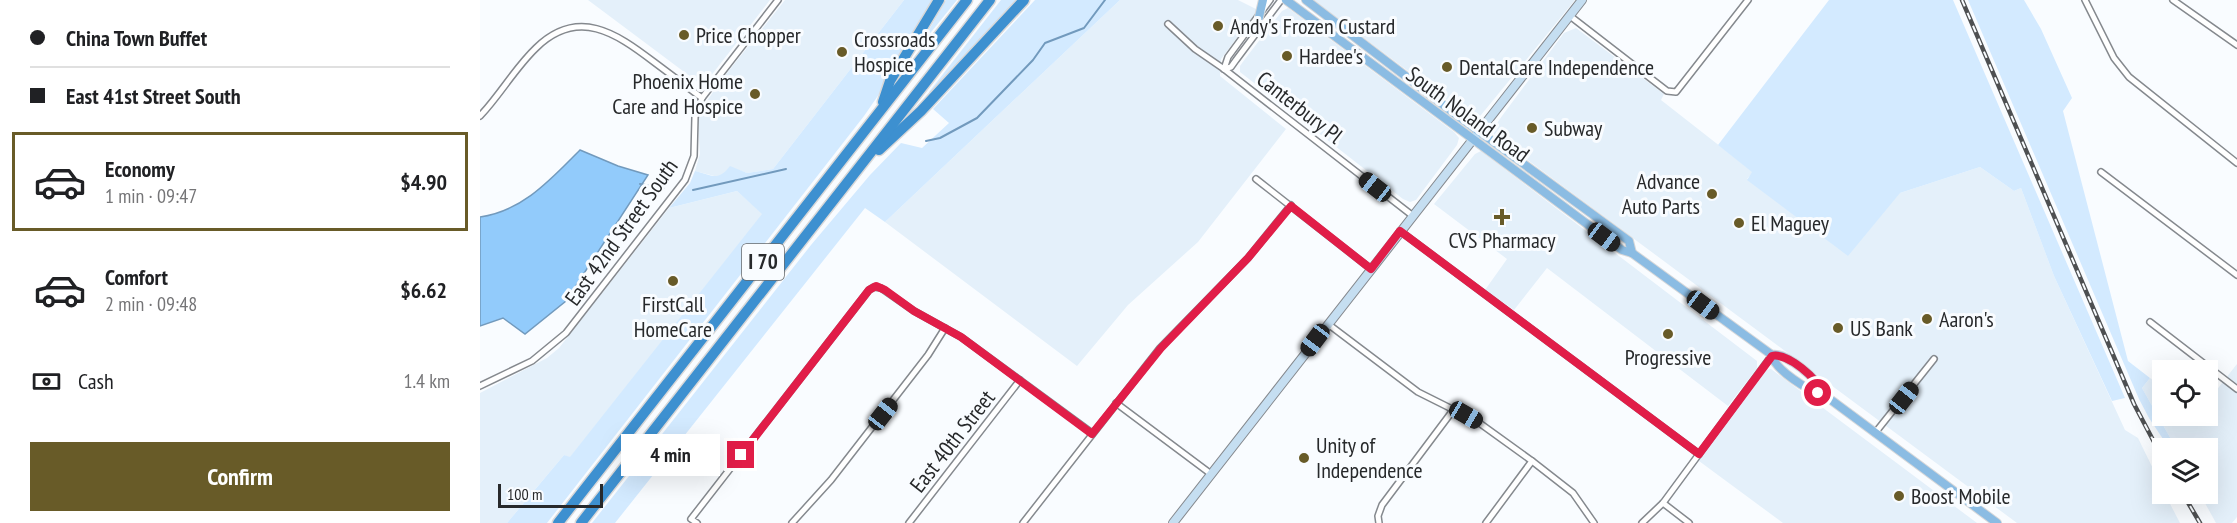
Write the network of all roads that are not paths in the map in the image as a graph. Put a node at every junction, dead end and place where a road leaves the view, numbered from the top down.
1 (778, 0) edge
2 (939, 0) edge
3 (967, 0) edge
4 (990, 0) edge
5 (1024, 0) edge
6 (1263, 0) edge
7 (1270, 0) edge
8 (1281, 0) edge
9 (1286, 0) edge
10 (1306, 0) edge
11 (1582, 0) edge
12 (1748, 0) edge
13 (2085, 0) edge
14 (2173, 0) edge
15 (1570, 16) junction
16 (1259, 17) junction
17 (1168, 24) dead end
18 (2237, 45) edge
19 (1224, 69) junction
20 (702, 98) junction
21 (880, 112) junction
22 (480, 116) edge
23 (1479, 130) junction
24 (1473, 139) junction
25 (2237, 164) edge
26 (2101, 172) dead end
27 (855, 173) junction
28 (1256, 179) dead end
29 (1555, 187) junction
30 (1549, 196) junction
31 (1291, 206) junction
32 (1413, 216) junction
33 (1400, 231) junction
34 (1632, 253) junction
35 (1371, 269) junction
36 (2237, 275) edge
37 (2150, 322) dead end
38 (1328, 324) junction
39 (945, 328) junction
40 (1772, 356) junction
41 (1934, 359) dead end
42 (1020, 380) junction
43 (480, 387) edge
44 (2237, 389) edge
45 (1116, 403) junction
46 (1454, 409) junction
47 (1875, 433) junction
48 (1092, 434) junction
49 (1699, 454) junction
50 (1532, 461) junction
51 (1211, 474) junction
52 (1663, 503) junction
53 (694, 521) edge
54 (558, 523) edge
55 (581, 523) edge
56 (792, 523) edge
57 (909, 523) edge
58 (1023, 523) edge
59 (1173, 523) edge
60 (1378, 523) edge
61 (1486, 523) edge
62 (1594, 523) edge
63 (1642, 523) edge
64 (1689, 523) edge
65 (1997, 523) edge

1 - 20 street, East 42nd Street South
2 - 21 highway
3 - 21 highway, I 70
4 - 27 highway, I 70
5 - 27 highway
6 - 16 main road
7 - 16 street
8 - 19 street
9 - 24 main road, South Noland Road
10 - 23 main road, South Noland Road
11 - 15 main road
12 - 15 street
13 - 25 street
14 - 18 street
15 - 23 main road
16 - 19 street
17 - 19 street, Canterbury Pl
19 - 32 street, Canterbury Pl
20 - 22 street
20 - 43 street, East 42nd Street South
21 - 54 highway, I 70
23 - 24 main road
23 - 29 main road, South Noland Road
24 - 30 main road, South Noland Road
24 - 32 main road
26 - 36 street
27 - 55 highway, I 70
28 - 31 street
29 - 30 main road
29 - 34 main road, South Noland Road
30 - 34 main road, South Noland Road
31 - 35 street
31 - 45 street
32 - 33 main road
33 - 35 main road
33 - 49 street
34 - 40 main road, South Noland Road
35 - 38 main road
37 - 44 street
38 - 46 street
38 - 51 main road
39 - 42 street
39 - 53 street
39 - 56 street
40 - 47 main road, South Noland Road
40 - 49 street
41 - 47 street
42 - 48 street
42 - 57 street, East 40th Street
45 - 48 street
45 - 51 street
46 - 50 street
46 - 60 street
47 - 65 main road, South Noland Road
48 - 58 street
49 - 52 street
50 - 61 street
50 - 62 street
51 - 59 main road
52 - 63 street
52 - 64 street

